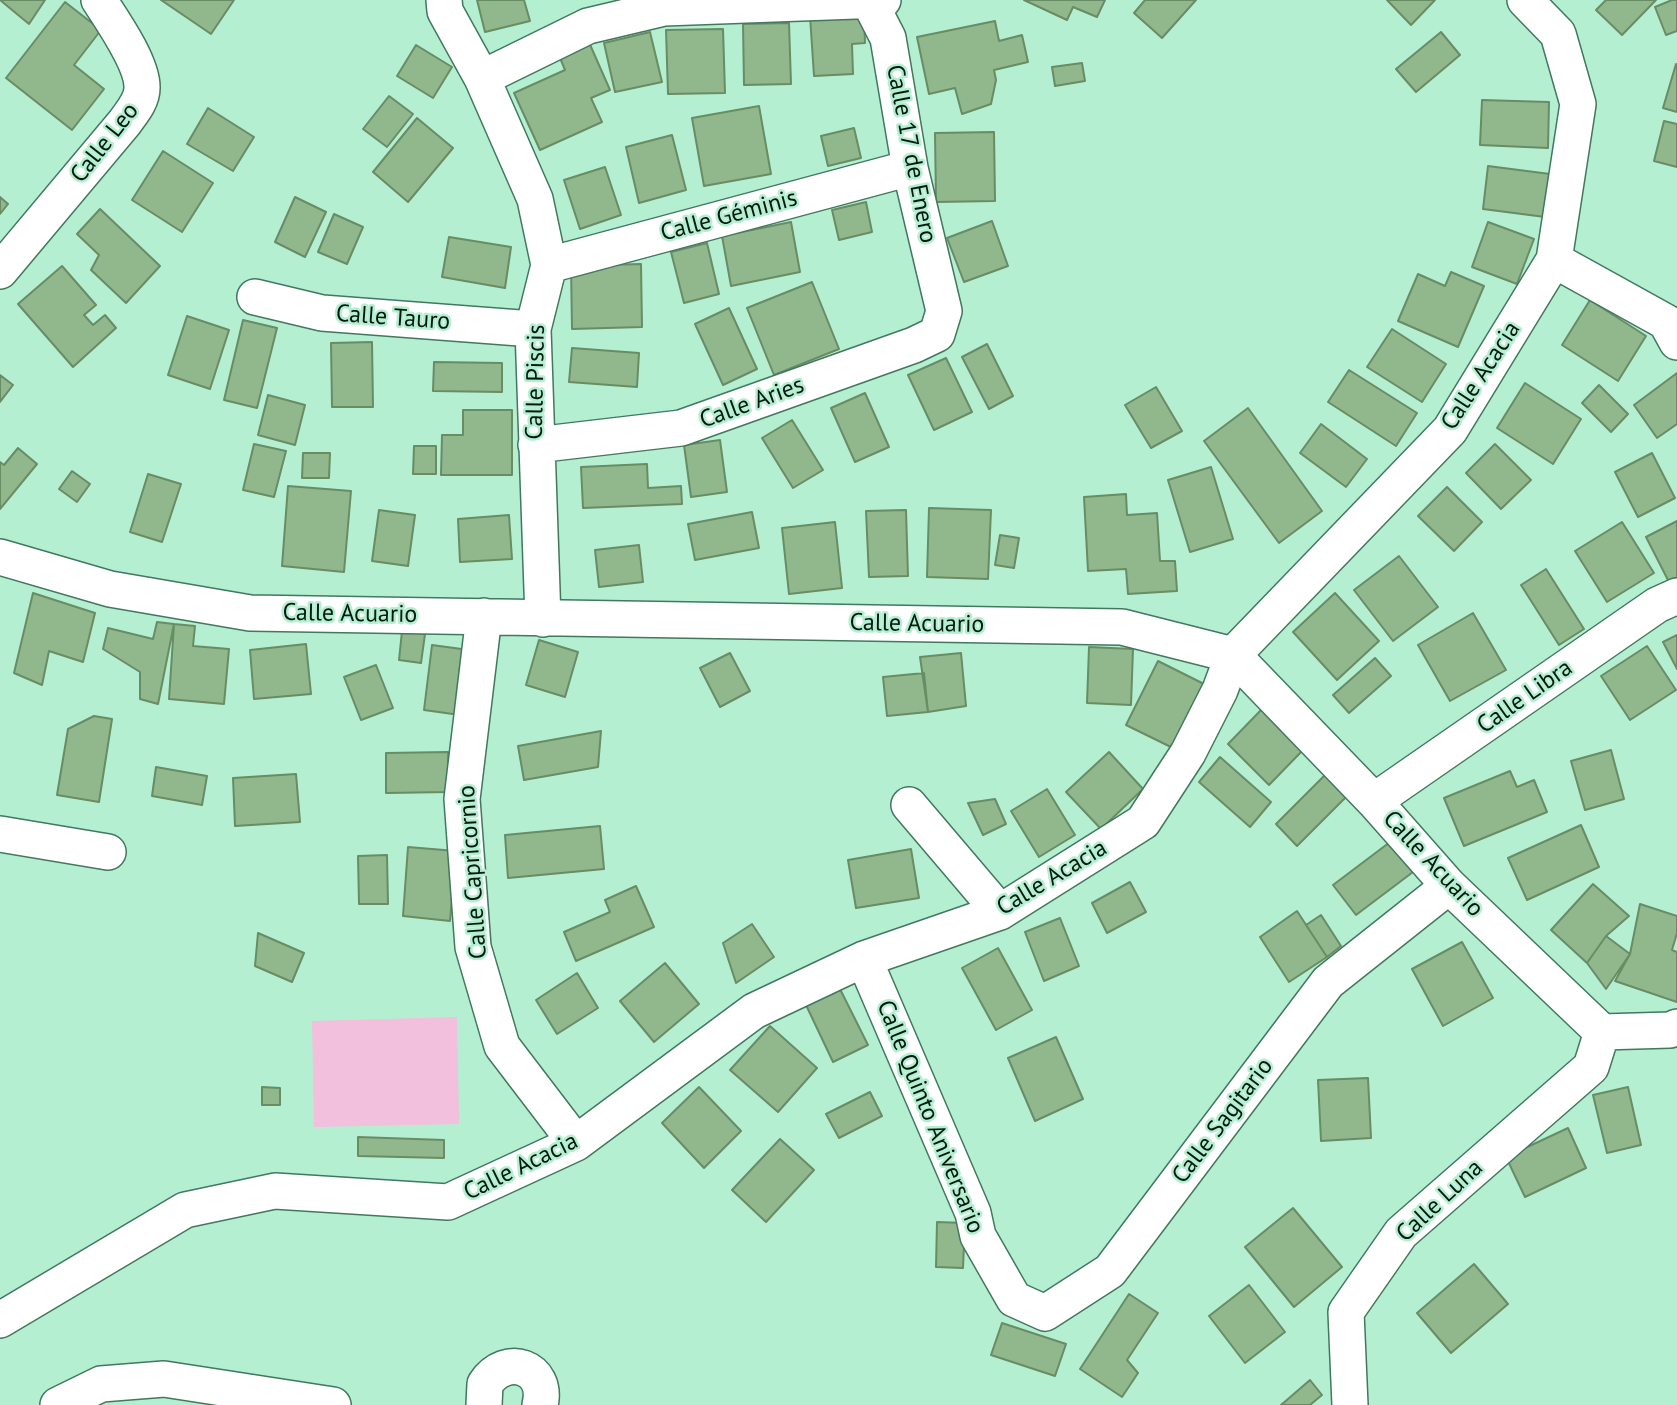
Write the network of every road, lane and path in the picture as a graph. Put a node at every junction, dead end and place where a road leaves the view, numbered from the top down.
1 (444, 0) edge
2 (883, 0) edge
3 (1525, 0) edge
4 (869, 1) edge
5 (109, 5) edge
6 (482, 78) junction
7 (910, 168) junction
8 (1554, 260) junction
9 (549, 265) junction
10 (0, 271) edge
11 (255, 297) dead end
12 (944, 311) joint
13 (533, 329) junction
14 (1677, 342) edge
15 (536, 445) junction
16 (0, 557) edge
17 (1677, 596) edge
18 (484, 616) junction
19 (543, 619) junction
20 (1233, 655) junction
21 (1374, 800) junction
22 (909, 805) dead end
23 (0, 834) edge
24 (108, 852) dead end
25 (1449, 886) junction
26 (999, 912) junction
27 (864, 959) junction
28 (1677, 1027) edge
29 (1602, 1032) junction
30 (576, 1143) junction
31 (1000, 1274) joint
32 (0, 1320) edge
33 (58, 1405) edge
34 (333, 1405) edge
35 (484, 1405) edge
36 (541, 1405) edge
37 (1350, 1405) edge

1 - 6 street, Calle Piscis
2 - 4 street
3 - 8 street, Calle Acacia
4 - 6 street
4 - 7 street, Calle 17 de Enero
5 - 10 street, Calle Leo
6 - 9 street, Calle Piscis
7 - 9 street, Calle Géminis
7 - 12 street, Calle 17 de Enero
8 - 14 street
8 - 20 street, Calle Acacia
9 - 13 street, Calle Piscis
11 - 13 street, Calle Tauro
12 - 15 street, Calle Aries
13 - 15 street, Calle Piscis
15 - 19 street, Calle Piscis
16 - 18 street, Calle Acuario
17 - 21 street, Calle Libra
18 - 19 street, Calle Acuario
18 - 30 street, Calle Capricornio
19 - 20 street, Calle Acuario
20 - 21 street, Calle Acuario
20 - 26 street, Calle Acacia
21 - 25 street, Calle Acuario
22 - 26 street
23 - 24 street
25 - 29 street, Calle Acuario
25 - 31 street, Calle Sagitario
26 - 27 street, Calle Acacia
27 - 30 street, Calle Acacia
27 - 31 street, Calle Quinto Aniversario
28 - 29 street
29 - 37 street, Calle Luna
30 - 32 street, Calle Acacia
33 - 34 street
35 - 36 street

